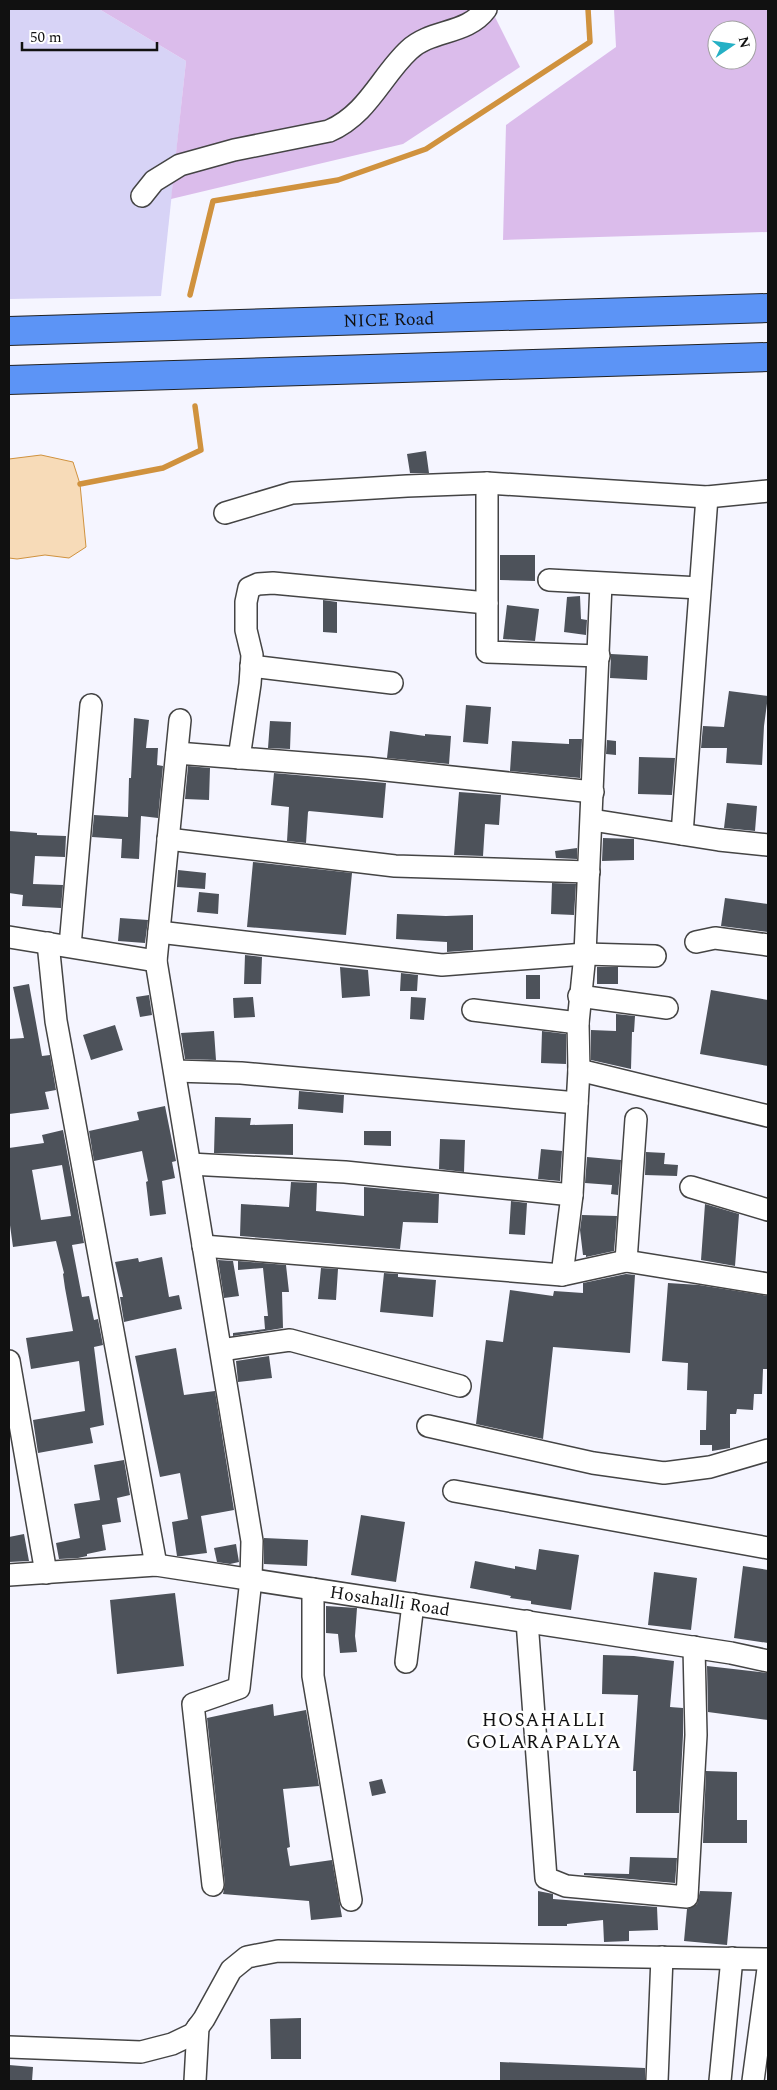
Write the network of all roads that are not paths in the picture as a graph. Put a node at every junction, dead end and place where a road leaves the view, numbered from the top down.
1 (486, 9) edge
2 (142, 196) dead end
3 (768, 308) edge
4 (12, 330) edge
5 (768, 357) edge
6 (9, 380) edge
7 (487, 483) junction
8 (768, 491) edge
9 (707, 497) junction
10 (225, 514) dead end
11 (550, 580) dead end
12 (602, 584) junction
13 (700, 588) junction
14 (487, 603) junction
15 (599, 656) junction
16 (251, 666) junction
17 (392, 683) dead end
18 (91, 705) dead end
19 (180, 720) dead end
20 (177, 753) junction
21 (239, 758) junction
22 (593, 792) junction
23 (592, 820) junction
24 (682, 834) junction
25 (768, 836) edge
26 (168, 838) junction
27 (768, 845) edge
28 (589, 872) junction
29 (159, 932) junction
30 (9, 937) edge
31 (696, 942) dead end
32 (48, 943) junction
33 (768, 945) edge
34 (70, 946) junction
35 (585, 954) junction
36 (655, 956) dead end
37 (156, 961) junction
38 (579, 996) junction
39 (667, 1008) dead end
40 (473, 1010) dead end
41 (578, 1023) junction
42 (579, 1070) junction
43 (175, 1071) junction
44 (577, 1103) junction
45 (768, 1116) edge
46 (636, 1119) dead end
47 (190, 1164) junction
48 (690, 1187) dead end
49 (572, 1195) junction
50 (768, 1210) edge
51 (204, 1246) junction
52 (626, 1261) junction
53 (562, 1275) junction
54 (768, 1284) edge
55 (221, 1350) junction
56 (9, 1361) edge
57 (460, 1386) dead end
58 (428, 1426) dead end
59 (768, 1450) edge
60 (454, 1491) dead end
61 (768, 1548) edge
62 (156, 1565) junction
63 (46, 1573) junction
64 (9, 1575) edge
65 (251, 1579) junction
66 (313, 1588) junction
67 (413, 1604) junction
68 (526, 1621) junction
69 (694, 1647) junction
70 (768, 1661) edge
71 (406, 1662) dead end
72 (213, 1885) dead end
73 (351, 1900) dead end
74 (662, 1957) junction
75 (732, 1958) junction
76 (768, 1959) edge
77 (768, 1970) edge
78 (198, 2027) junction
79 (9, 2048) edge
80 (195, 2081) edge
81 (657, 2081) edge
82 (720, 2081) edge
83 (753, 2081) edge

1 - 2 street
3 - 4 highway, NICE Road
5 - 6 highway
7 - 9 street
7 - 10 street
7 - 14 street
8 - 9 street
9 - 13 street
11 - 12 street
12 - 13 street
12 - 15 street
13 - 24 street
14 - 15 street
14 - 16 street
15 - 22 street
16 - 17 street
16 - 21 street
18 - 34 street
19 - 20 street
20 - 21 street
20 - 26 street
21 - 22 street
22 - 23 street
23 - 24 street
23 - 28 street
24 - 27 street
25 - 27 street
26 - 28 street
26 - 29 street
28 - 35 street
29 - 35 street
29 - 37 street
30 - 32 street
31 - 33 street
32 - 34 street
32 - 62 street
34 - 37 street
35 - 36 street
35 - 38 street
37 - 43 street
38 - 39 street
38 - 41 street
40 - 41 street
41 - 42 street
42 - 44 street
42 - 45 street
43 - 44 street
43 - 47 street
44 - 49 street
46 - 52 street
47 - 49 street
47 - 51 street
48 - 50 street
49 - 53 street
51 - 53 street
51 - 55 street
52 - 53 street
52 - 54 street
55 - 57 street
55 - 65 street
56 - 63 street
58 - 59 street
60 - 61 street
62 - 63 street, Hosahalli Road
62 - 65 street, Hosahalli Road
63 - 64 street, Hosahalli Road
65 - 66 street, Hosahalli Road
65 - 72 street
66 - 67 street, Hosahalli Road
66 - 73 street
67 - 68 street, Hosahalli Road
67 - 71 street
68 - 69 street, Hosahalli Road
68 - 69 street
69 - 70 street, Hosahalli Road
74 - 75 street
74 - 78 street
74 - 81 street
75 - 76 street
75 - 82 street
77 - 83 street
78 - 79 street
78 - 80 street

